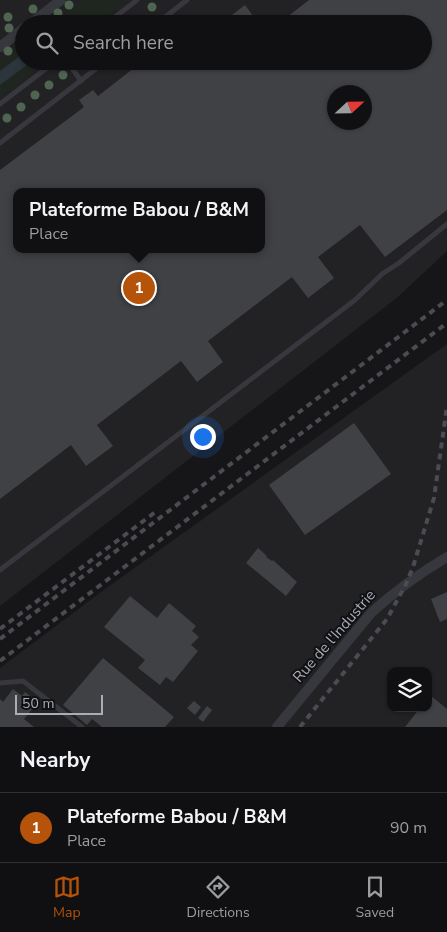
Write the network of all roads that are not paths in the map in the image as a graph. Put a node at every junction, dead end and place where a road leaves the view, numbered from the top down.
1 (61, 0) edge
2 (137, 0) edge
3 (187, 0) edge
4 (43, 15) edge
5 (118, 15) edge
6 (168, 15) edge
7 (15, 35) edge
8 (0, 47) edge
9 (44, 70) edge
10 (73, 70) edge
11 (95, 70) edge
12 (81, 81) junction
13 (0, 104) edge
14 (0, 142) edge
15 (447, 224) edge
16 (447, 557) edge
17 (0, 570) edge
18 (0, 682) edge
19 (82, 727) edge
20 (276, 727) edge

1 - 4 street
2 - 5 lane
3 - 6 lane
7 - 8 street
9 - 13 lane
10 - 12 lane
11 - 12 lane
12 - 14 lane
15 - 17 lane
16 - 20 street, Rue de l'Industrie
18 - 19 lane

